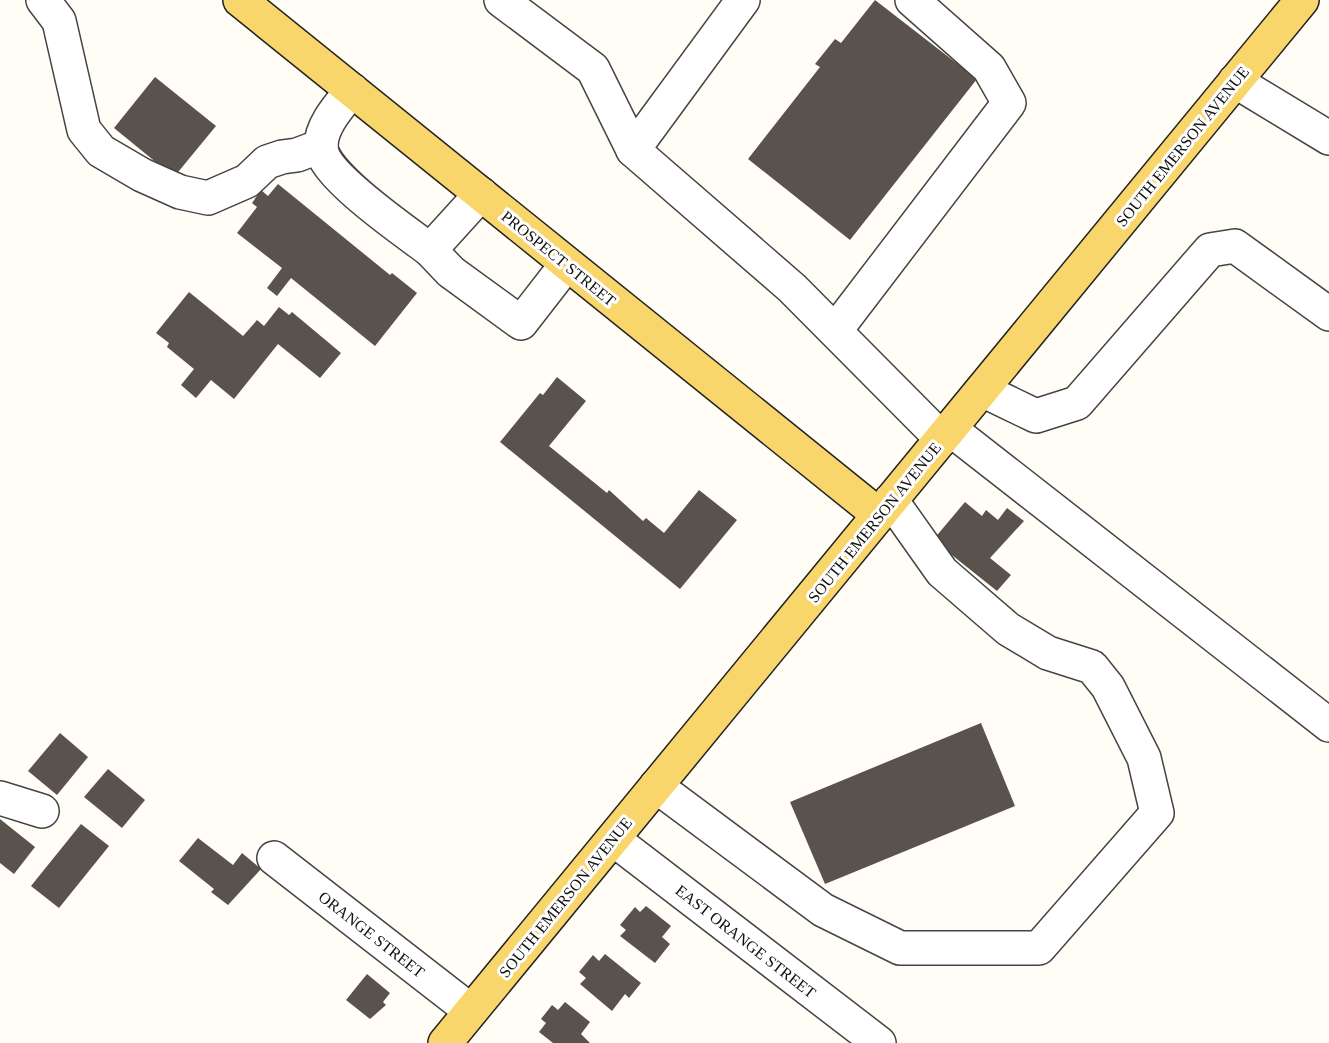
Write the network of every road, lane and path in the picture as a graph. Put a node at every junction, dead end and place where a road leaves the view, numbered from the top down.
1 (43, 0) edge
2 (240, 0) edge
3 (501, 0) edge
4 (743, 0) edge
5 (912, 0) edge
6 (1302, 0) edge
7 (1235, 81) junction
8 (352, 90) junction
9 (1329, 138) edge
10 (321, 146) junction
11 (633, 150) junction
12 (481, 194) junction
13 (430, 250) junction
14 (566, 265) junction
15 (1329, 314) edge
16 (835, 331) junction
17 (982, 390) junction
18 (946, 434) junction
19 (885, 508) junction
20 (1329, 725) edge
21 (656, 786) junction
22 (0, 798) edge
23 (42, 811) dead end
24 (613, 839) junction
25 (274, 858) dead end
26 (471, 1011) junction
27 (872, 1041) edge
28 (445, 1043) edge

1 - 10 street
2 - 8 main road, PROSPECT STREET
3 - 11 street
4 - 11 street
5 - 16 street
6 - 7 main road, SOUTH EMERSON AVENUE
7 - 9 street
7 - 17 main road, SOUTH EMERSON AVENUE
8 - 10 street
8 - 12 main road, PROSPECT STREET
10 - 13 street
11 - 16 street
12 - 13 street
12 - 14 main road, PROSPECT STREET
13 - 14 street
14 - 19 main road, PROSPECT STREET
15 - 17 street
16 - 18 street
17 - 18 main road, SOUTH EMERSON AVENUE
18 - 19 main road, SOUTH EMERSON AVENUE
18 - 20 street
19 - 21 main road, SOUTH EMERSON AVENUE
19 - 21 street
21 - 24 main road, SOUTH EMERSON AVENUE
22 - 23 street
24 - 26 main road, SOUTH EMERSON AVENUE
24 - 27 street, EAST ORANGE STREET
25 - 26 street, ORANGE STREET
26 - 28 main road, SOUTH EMERSON AVENUE

